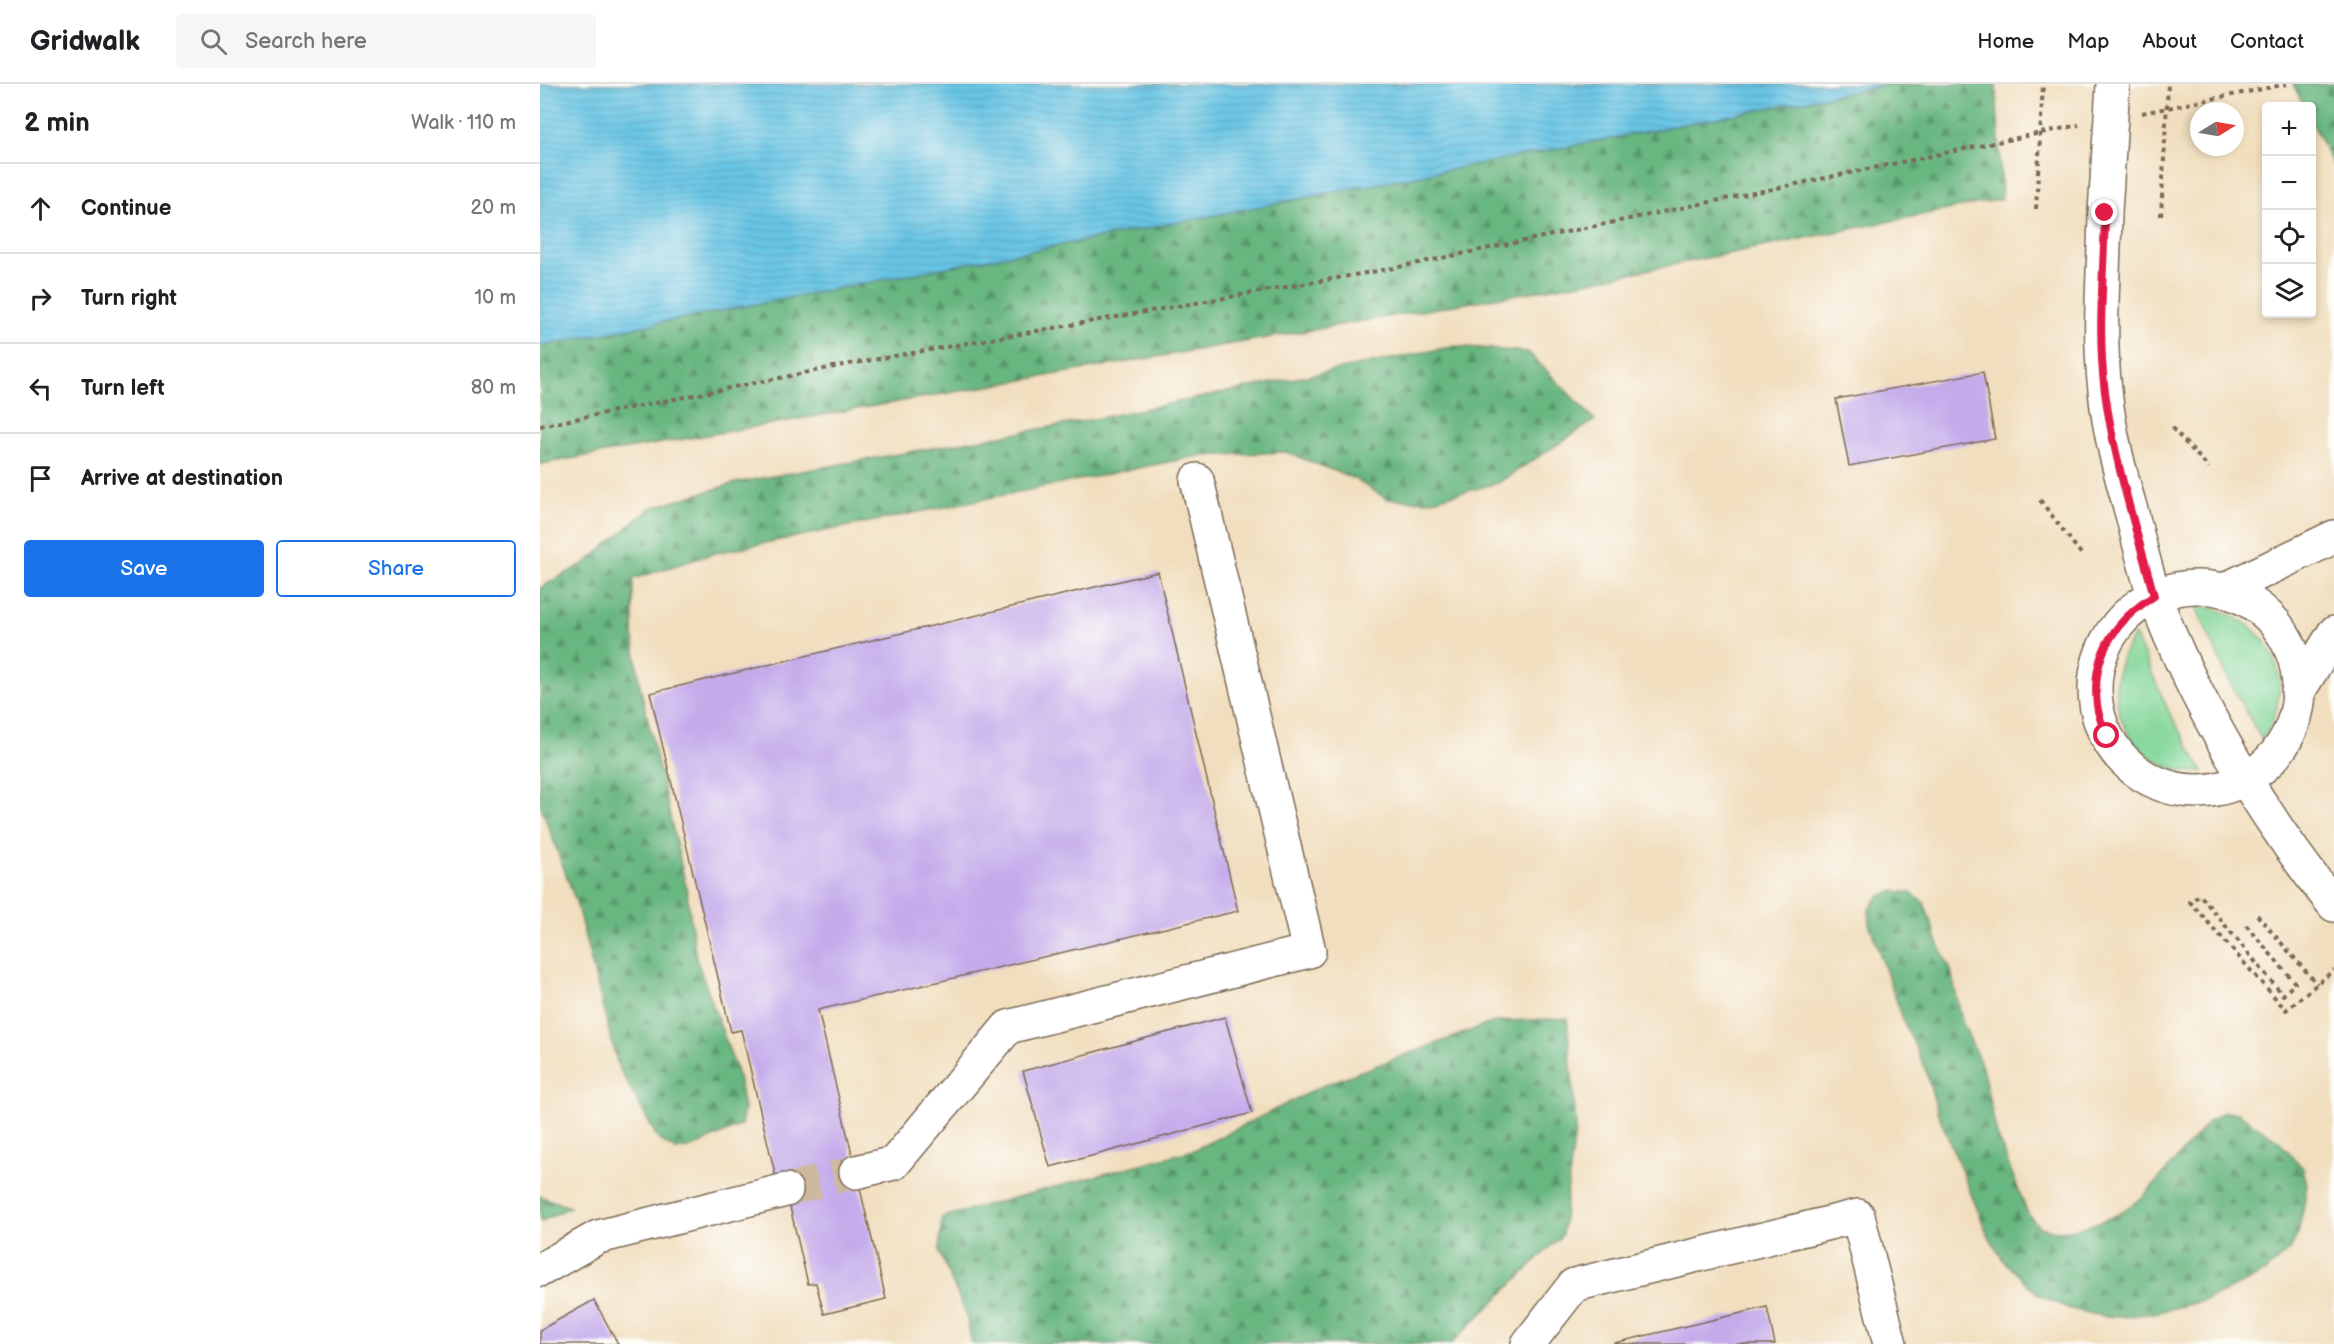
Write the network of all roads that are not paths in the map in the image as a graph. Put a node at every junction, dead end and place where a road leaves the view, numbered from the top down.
1 (2113, 84) edge
2 (1197, 480) dead end
3 (2334, 537) edge
4 (2224, 591) junction
5 (2154, 596) junction
6 (2334, 633) edge
7 (2298, 692) junction
8 (2246, 778) junction
9 (2334, 905) edge
10 (856, 1172) tunnel mouth
11 (786, 1190) tunnel mouth
12 (540, 1270) edge
13 (1528, 1344) edge
14 (1890, 1344) edge

1 - 5 street, bridge
2 - 10 street
3 - 4 street
4 - 5 street
4 - 7 street
5 - 8 street
5 - 8 street
6 - 7 street
7 - 8 street
8 - 9 street
11 - 12 street
13 - 14 street

